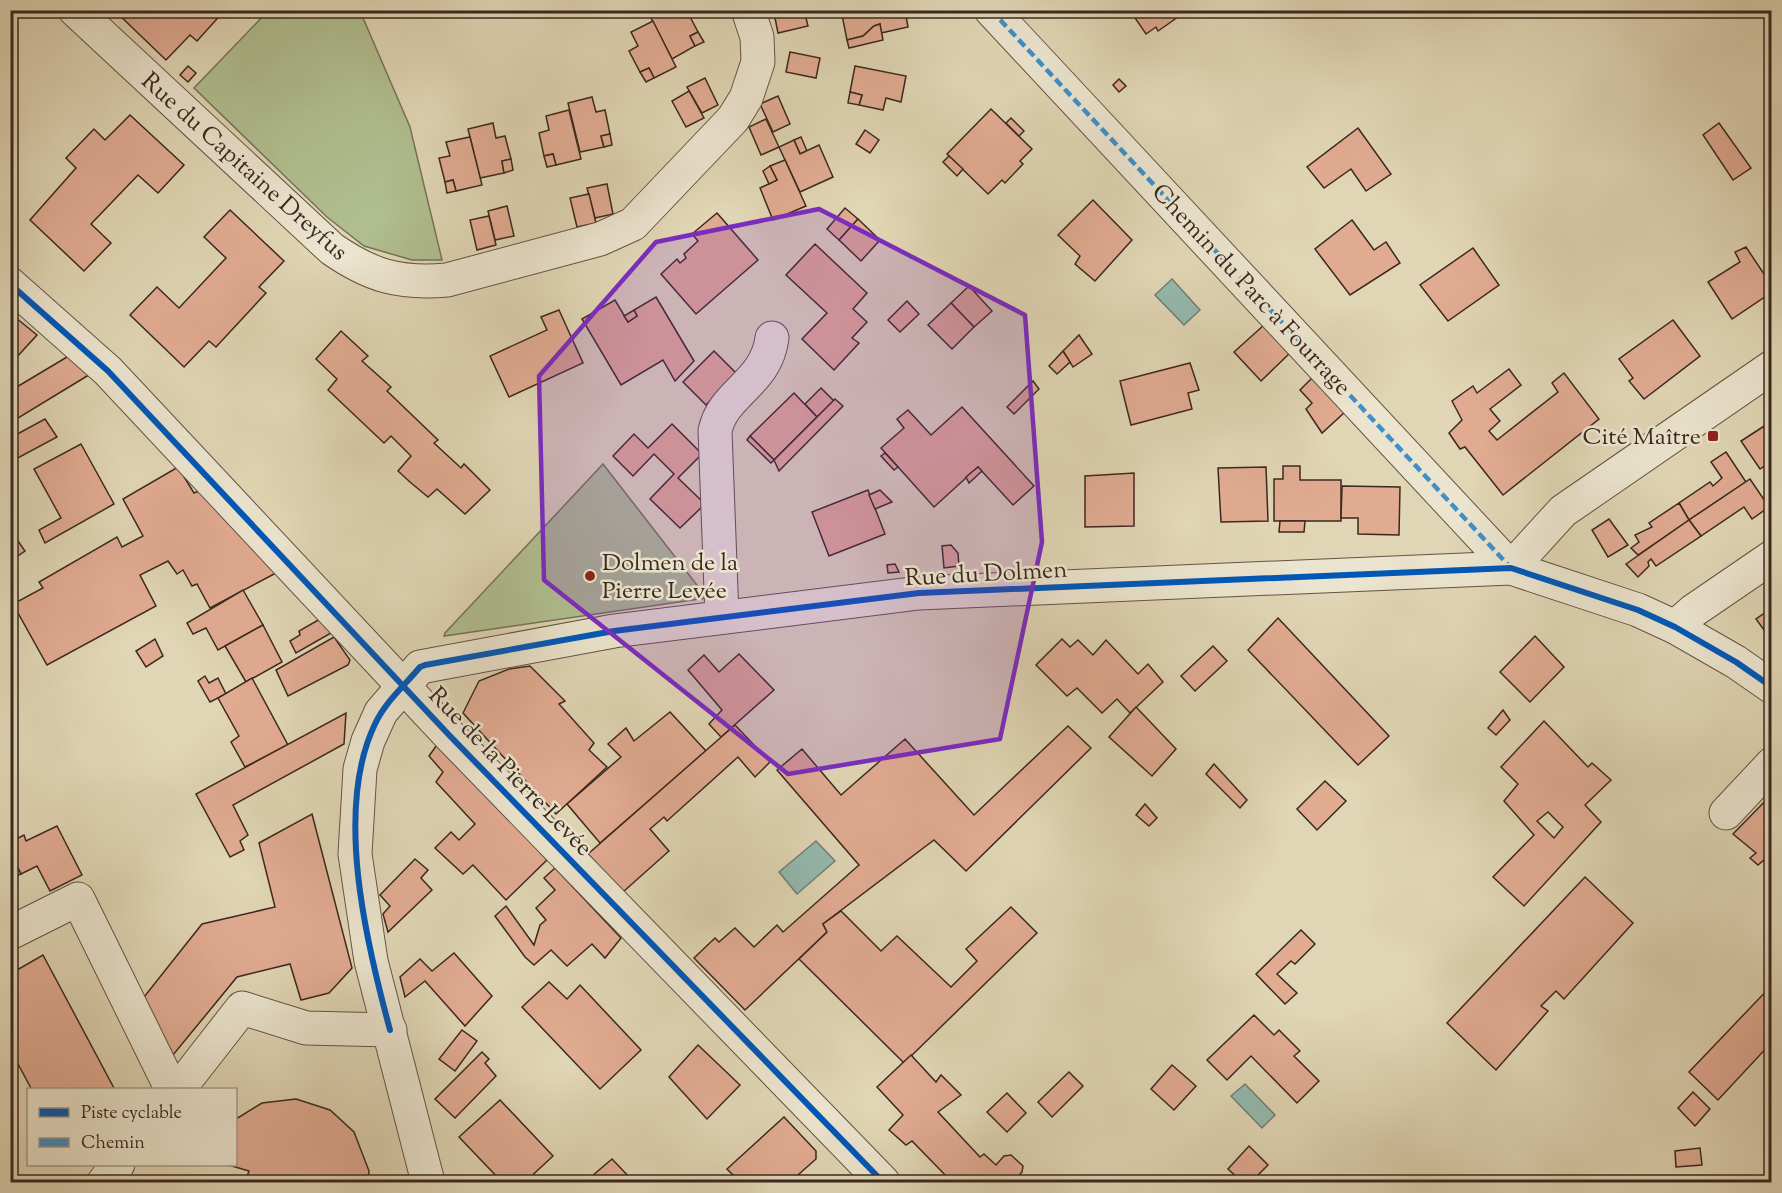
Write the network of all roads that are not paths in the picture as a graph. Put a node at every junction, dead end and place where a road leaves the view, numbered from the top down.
1 (75, 10) edge
2 (748, 10) edge
3 (991, 10) edge
4 (10, 284) edge
5 (772, 338) dead end
6 (1772, 367) edge
7 (1772, 557) edge
8 (1511, 568) junction
9 (722, 617) junction
10 (1675, 627) junction
11 (404, 685) junction
12 (1772, 687) edge
13 (1772, 764) edge
14 (1726, 813) dead end
15 (10, 933) edge
16 (390, 1030) junction
17 (172, 1088) edge
18 (179, 1088) edge
19 (116, 1166) edge
20 (104, 1182) edge
21 (428, 1182) edge
22 (883, 1182) edge

1 - 2 street, Rue du Capitaine Dreyfus
3 - 8 street, Chemin du Parc à Fourrage
4 - 11 street, Rue de la Pierre Levée
5 - 9 street
6 - 8 street
7 - 10 street
8 - 9 street, Rue du Dolmen
8 - 10 street
9 - 11 street, Rue du Dolmen
10 - 12 street
11 - 16 street, Rue du Dolmen
11 - 22 street, Rue de la Pierre Levée
13 - 14 street
15 - 17 street
16 - 18 street
16 - 21 street, Rue du Dolmen
19 - 20 street

